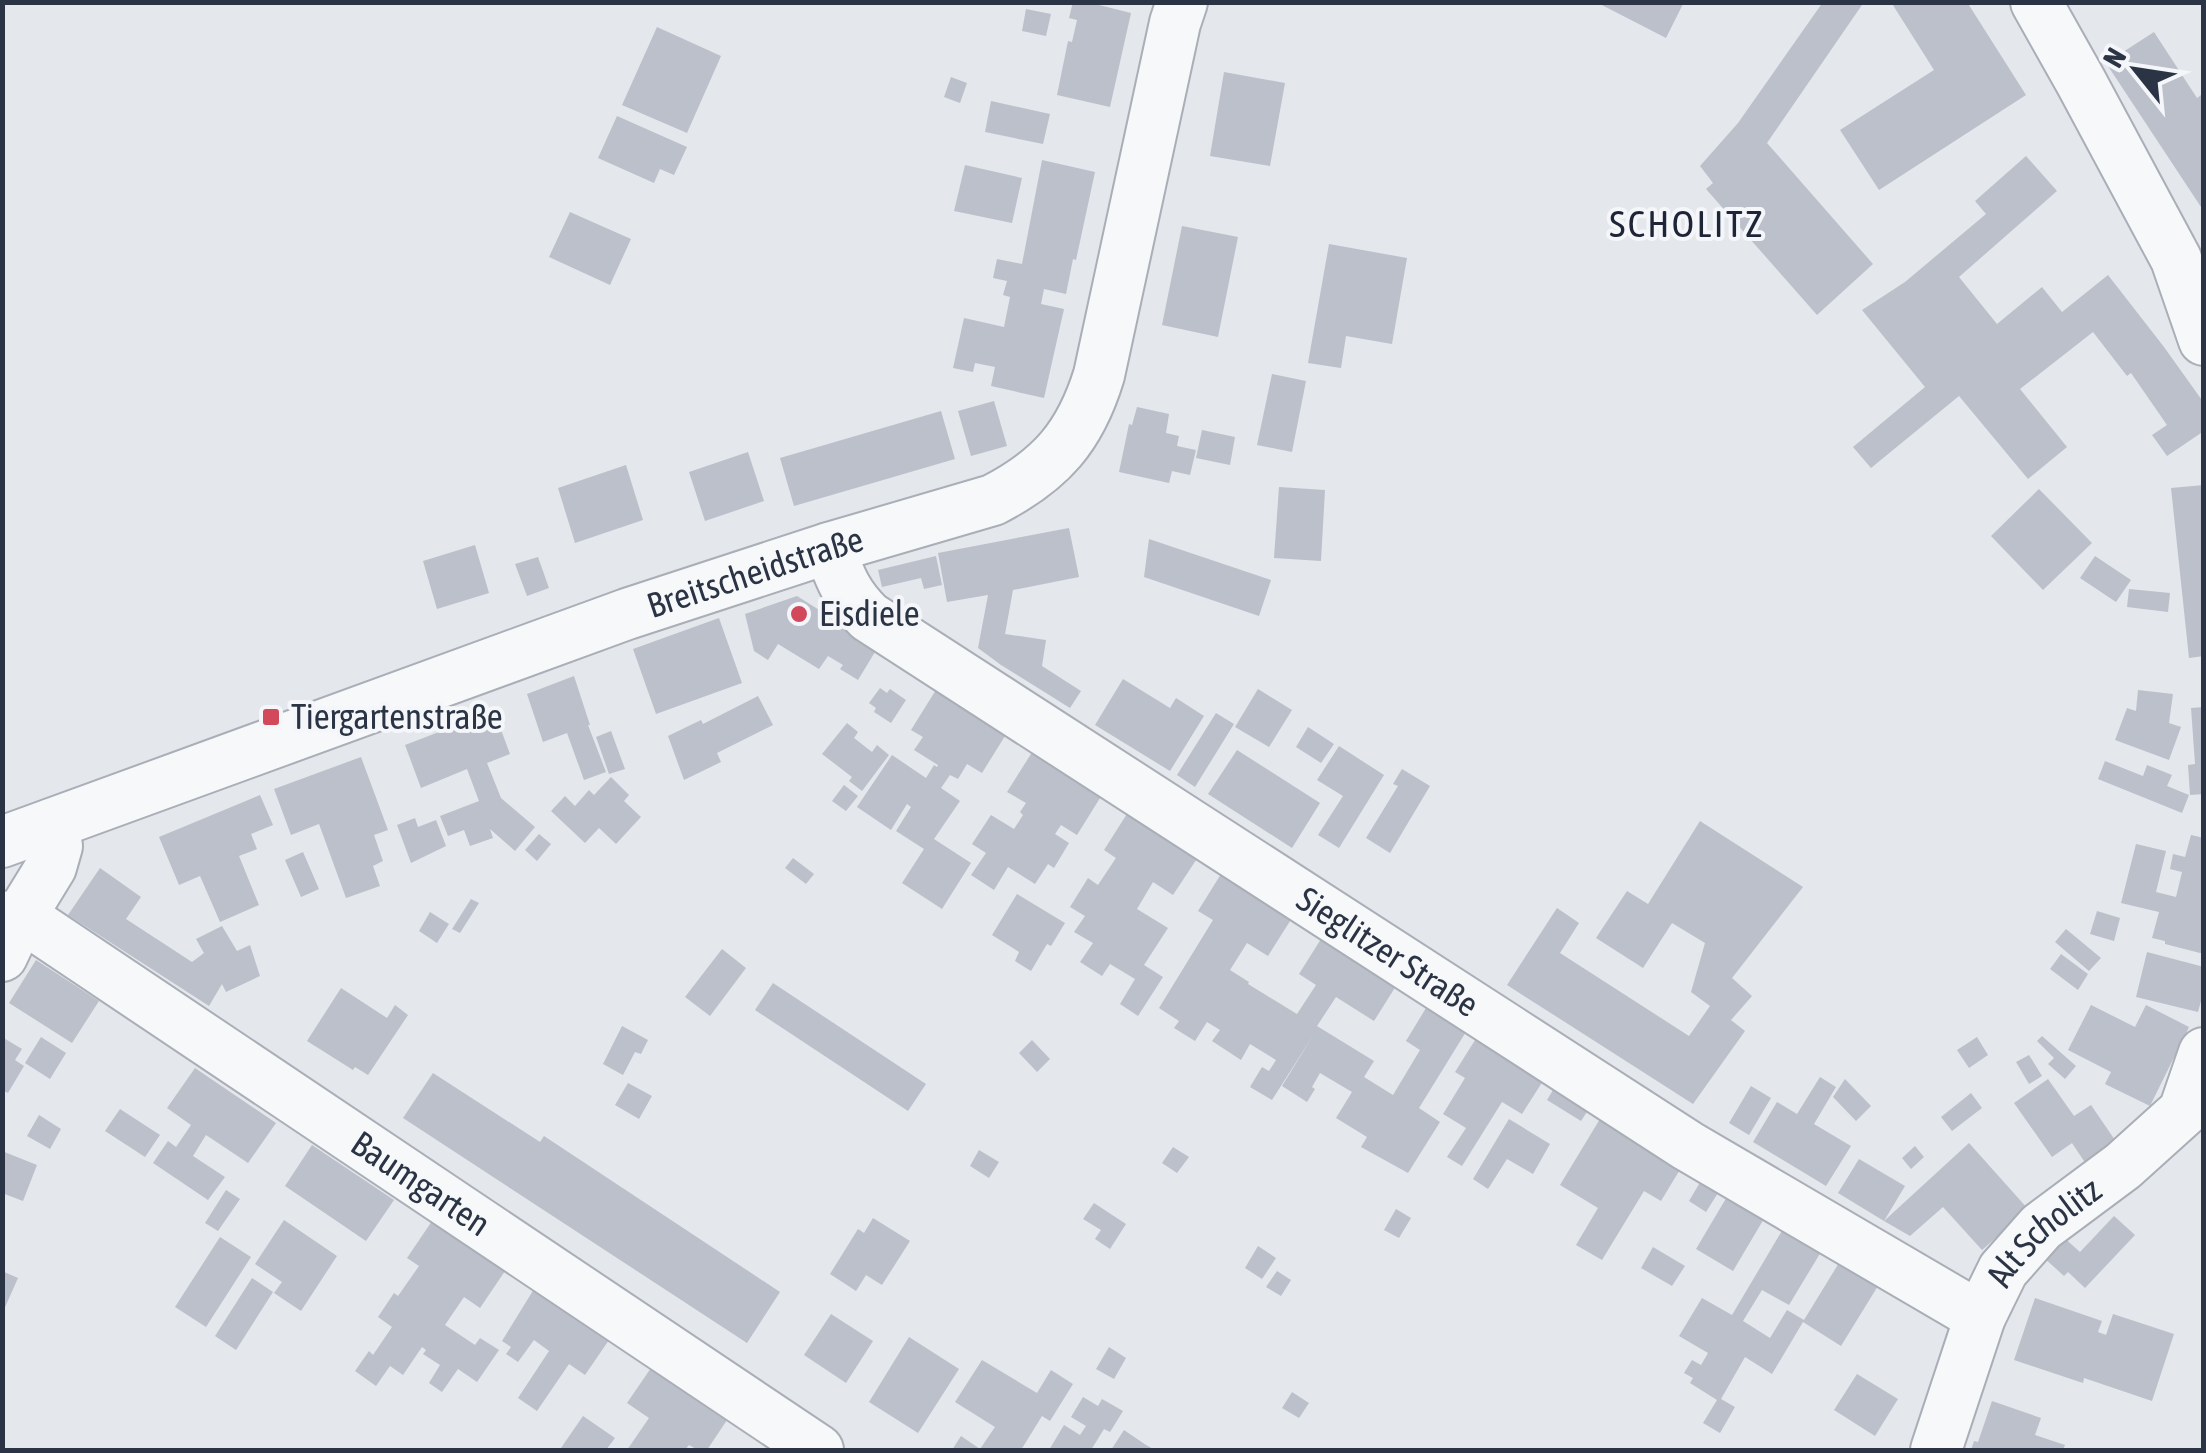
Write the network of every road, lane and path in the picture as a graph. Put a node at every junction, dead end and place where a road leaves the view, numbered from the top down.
1 (1182, 2) edge
2 (2036, 2) edge
3 (2204, 340) edge
4 (829, 548) junction
5 (52, 824) junction
6 (2, 842) edge
7 (9, 930) edge
8 (2204, 1053) edge
9 (1980, 1316) junction
10 (818, 1450) edge
11 (1936, 1450) edge

1 - 4 street, Breitscheidstraße
2 - 3 street
4 - 5 street, Breitscheidstraße
4 - 9 street, Sieglitzer Straße
5 - 6 street, Breitscheidstraße
5 - 7 street
7 - 10 street, Baumgarten
8 - 9 street, Alt Scholitz
9 - 11 street, Alt Scholitz

